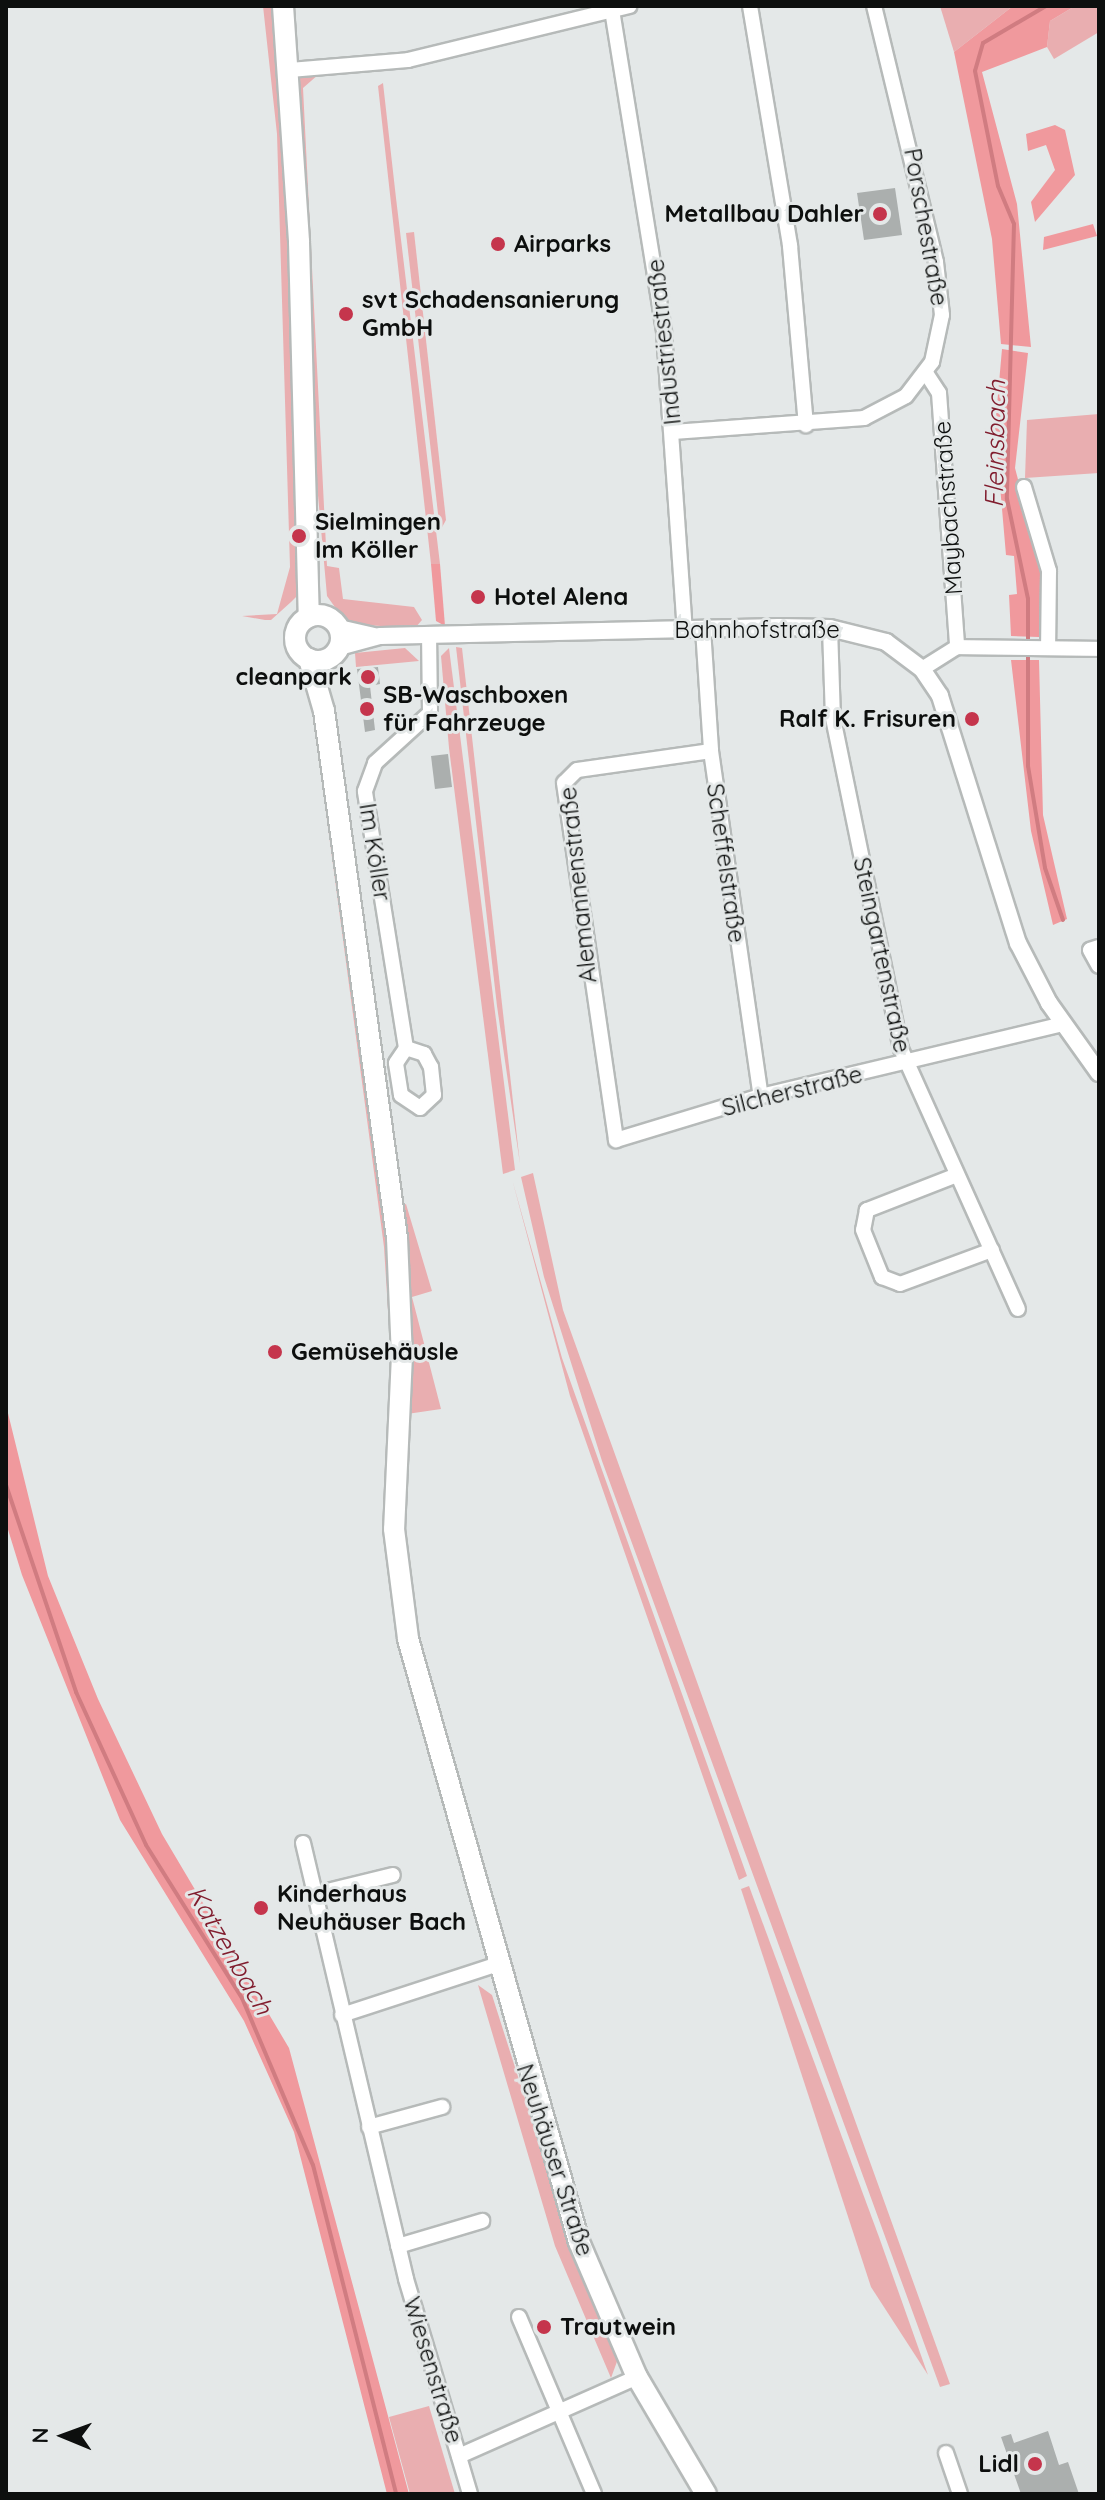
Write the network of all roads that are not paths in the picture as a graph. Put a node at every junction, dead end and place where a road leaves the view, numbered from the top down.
1 (283, 6) edge
2 (629, 6) edge
3 (750, 6) edge
4 (874, 6) edge
5 (612, 10) junction
6 (290, 70) junction
7 (926, 373) junction
8 (806, 425) junction
9 (673, 432) junction
10 (1024, 487) dead end
11 (830, 628) junction
12 (685, 629) junction
13 (703, 629) junction
14 (429, 635) junction
15 (325, 638) junction
16 (957, 647) junction
17 (1044, 648) junction
18 (1099, 649) edge
19 (922, 669) junction
20 (711, 751) junction
21 (1095, 948) edge
22 (1099, 966) edge
23 (1063, 1024) junction
24 (406, 1048) dead end
25 (905, 1063) junction
26 (1099, 1073) edge
27 (761, 1096) junction
28 (616, 1140) joint
29 (957, 1175) junction
30 (992, 1250) junction
31 (1018, 1309) dead end
32 (303, 1843) dead end
33 (393, 1875) dead end
34 (315, 1894) junction
35 (495, 1965) junction
36 (342, 2015) junction
37 (442, 2107) dead end
38 (369, 2127) junction
39 (482, 2221) dead end
40 (398, 2246) junction
41 (519, 2317) dead end
42 (637, 2377) junction
43 (563, 2410) junction
44 (946, 2453) dead end
45 (459, 2456) junction
46 (470, 2494) edge
47 (594, 2494) edge
48 (706, 2494) edge
49 (960, 2494) edge

1 - 6 main road, Neuhäuser Straße
2 - 5 street
3 - 8 street
4 - 7 street, Porschestraße
5 - 6 street
5 - 9 street, Industriestraße
6 - 15 main road, Neuhäuser Straße
7 - 8 street, Porschestraße
7 - 16 street, Maybachstraße
8 - 9 street, Porschestraße
9 - 12 street, Industriestraße
10 - 17 street
11 - 13 street, Bahnhofstraße
11 - 19 street, Bahnhofstraße
11 - 25 street, Steingartenstraße
12 - 13 street, Bahnhofstraße
12 - 14 street, Bahnhofstraße
13 - 20 street, Scheffelstraße
14 - 15 street, Bahnhofstraße
14 - 24 street, Im Köller
15 - 35 main road, Neuhäuser Straße
16 - 17 street
16 - 19 street
17 - 18 street
19 - 23 street, Bahnhofstraße
20 - 27 street, Scheffelstraße
20 - 28 street, Alemannenstraße
21 - 22 street
23 - 25 street, Silcherstraße
23 - 26 street, Bahnhofstraße
25 - 27 street, Silcherstraße
25 - 29 street, Steingartenstraße
27 - 28 street, Silcherstraße
29 - 30 street, Steingartenstraße
29 - 30 street
30 - 31 street, Steingartenstraße
32 - 34 street, Wiesenstraße
33 - 34 street
34 - 36 street, Wiesenstraße
35 - 36 street
35 - 42 main road, Neuhäuser Straße
36 - 38 street, Wiesenstraße
37 - 38 street
38 - 40 street, Wiesenstraße
39 - 40 street
40 - 45 street, Wiesenstraße
41 - 43 street
42 - 43 street
42 - 48 main road, Neuhäuser Straße
43 - 45 street
43 - 47 street
44 - 49 street
45 - 46 street, Wiesenstraße

